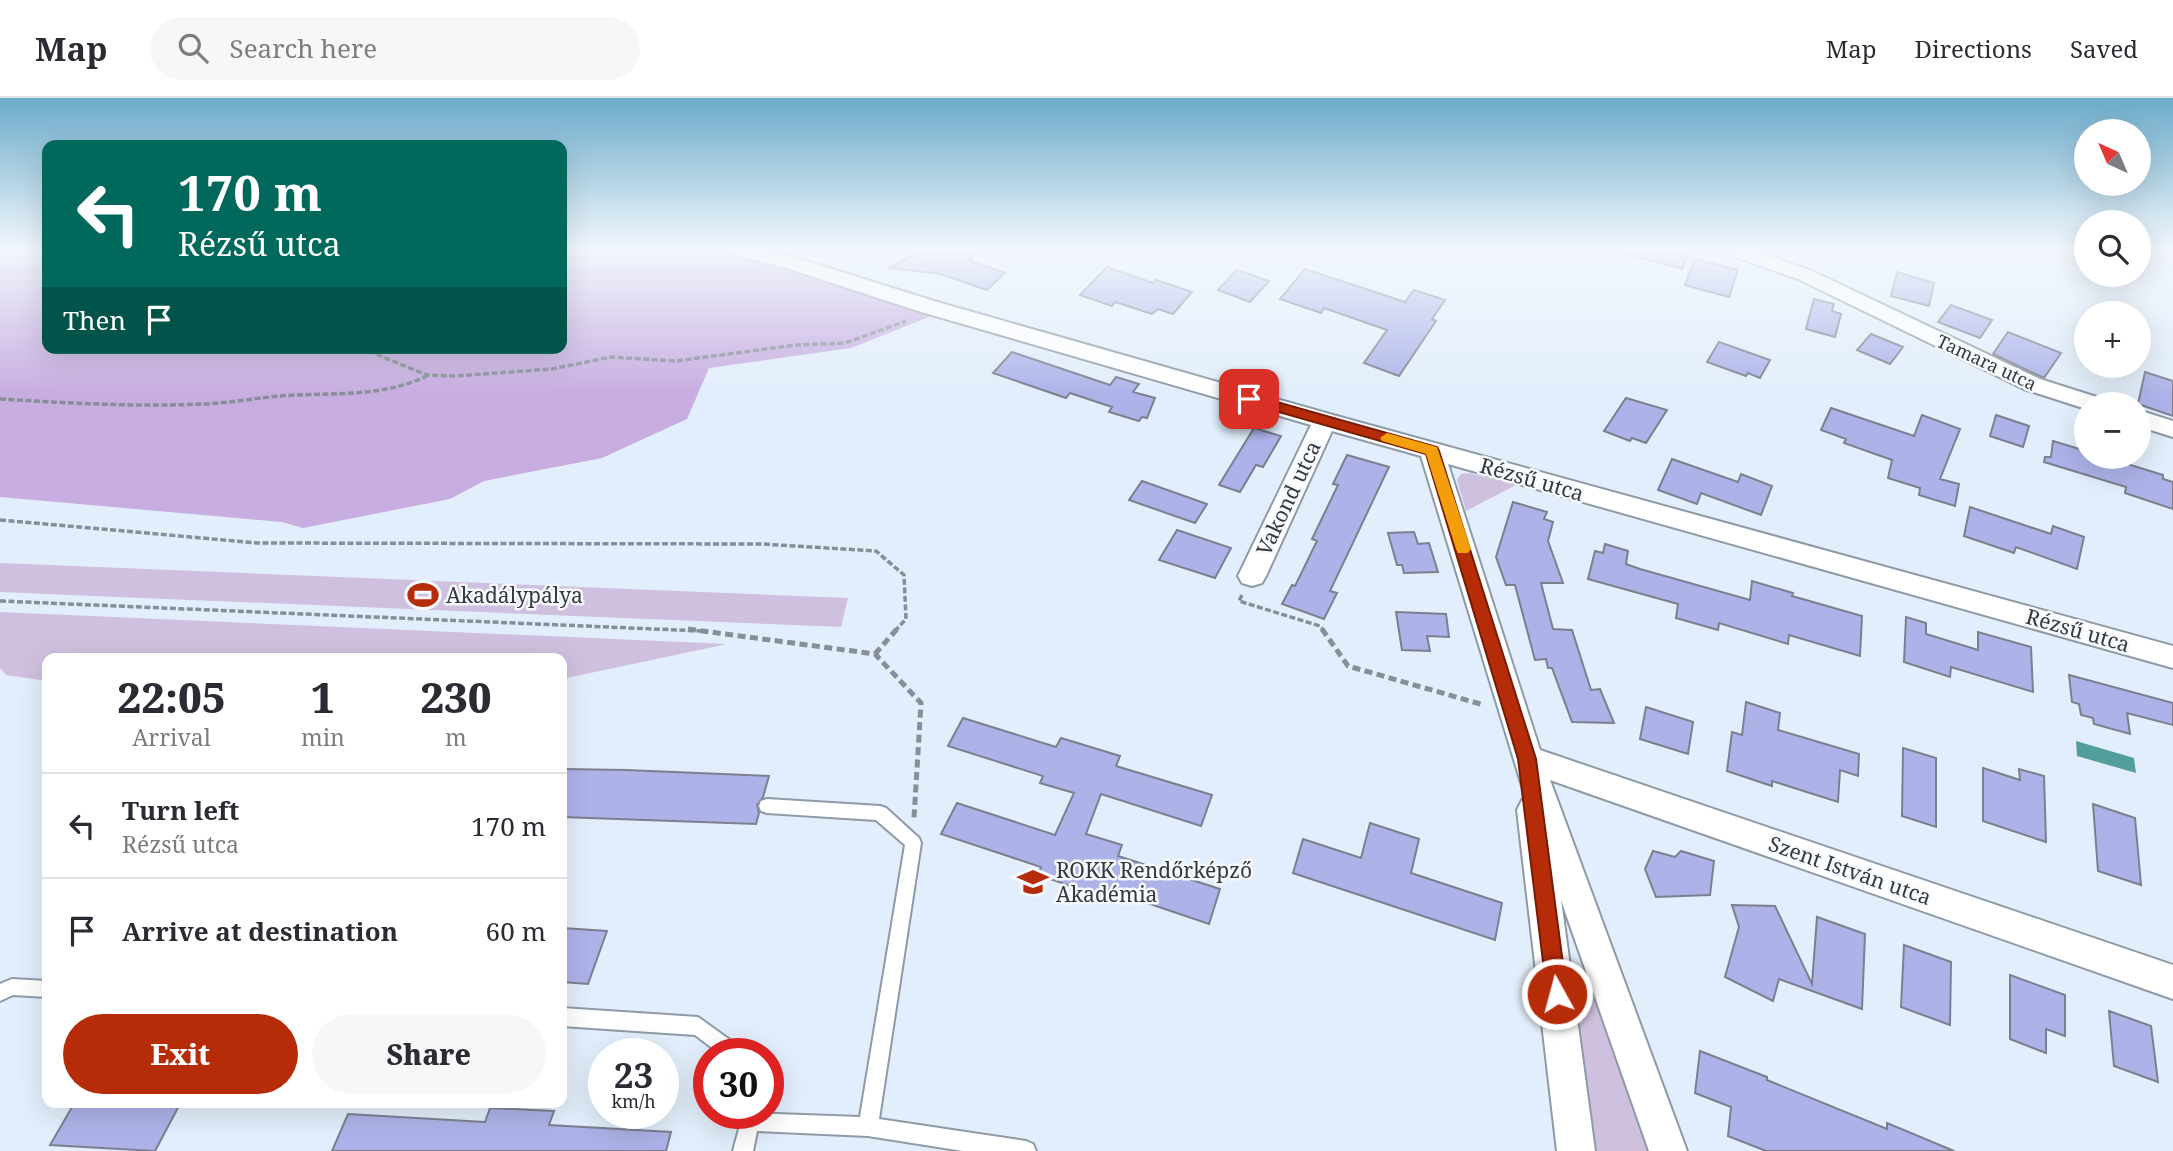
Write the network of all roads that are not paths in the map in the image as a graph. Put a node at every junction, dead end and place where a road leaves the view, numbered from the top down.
1 (899, 297) edge
2 (1851, 297) edge
3 (2074, 397) edge
4 (1325, 421) junction
5 (2151, 422) edge
6 (2173, 429) edge
7 (1432, 451) junction
8 (1252, 576) road end
9 (2173, 657) edge
10 (1527, 759) junction
11 (768, 806) dead end
12 (2173, 982) edge
13 (42, 989) edge
14 (0, 993) edge
15 (567, 1017) edge
16 (714, 1038) edge
17 (784, 1120) edge
18 (868, 1127) junction
19 (748, 1129) edge
20 (743, 1151) edge
21 (1026, 1151) edge
22 (1576, 1151) edge
23 (1668, 1151) edge

1 - 4 street, Rézsű utca
2 - 3 street, Tamara utca
4 - 7 street, Rézsű utca
4 - 8 street, Vakond utca
5 - 6 street
7 - 9 street, Rézsű utca
7 - 10 street
10 - 12 street, Szent István utca
10 - 22 street
10 - 23 street
11 - 18 lane
13 - 14 lane
15 - 16 lane
17 - 18 lane
18 - 21 lane
19 - 20 lane

